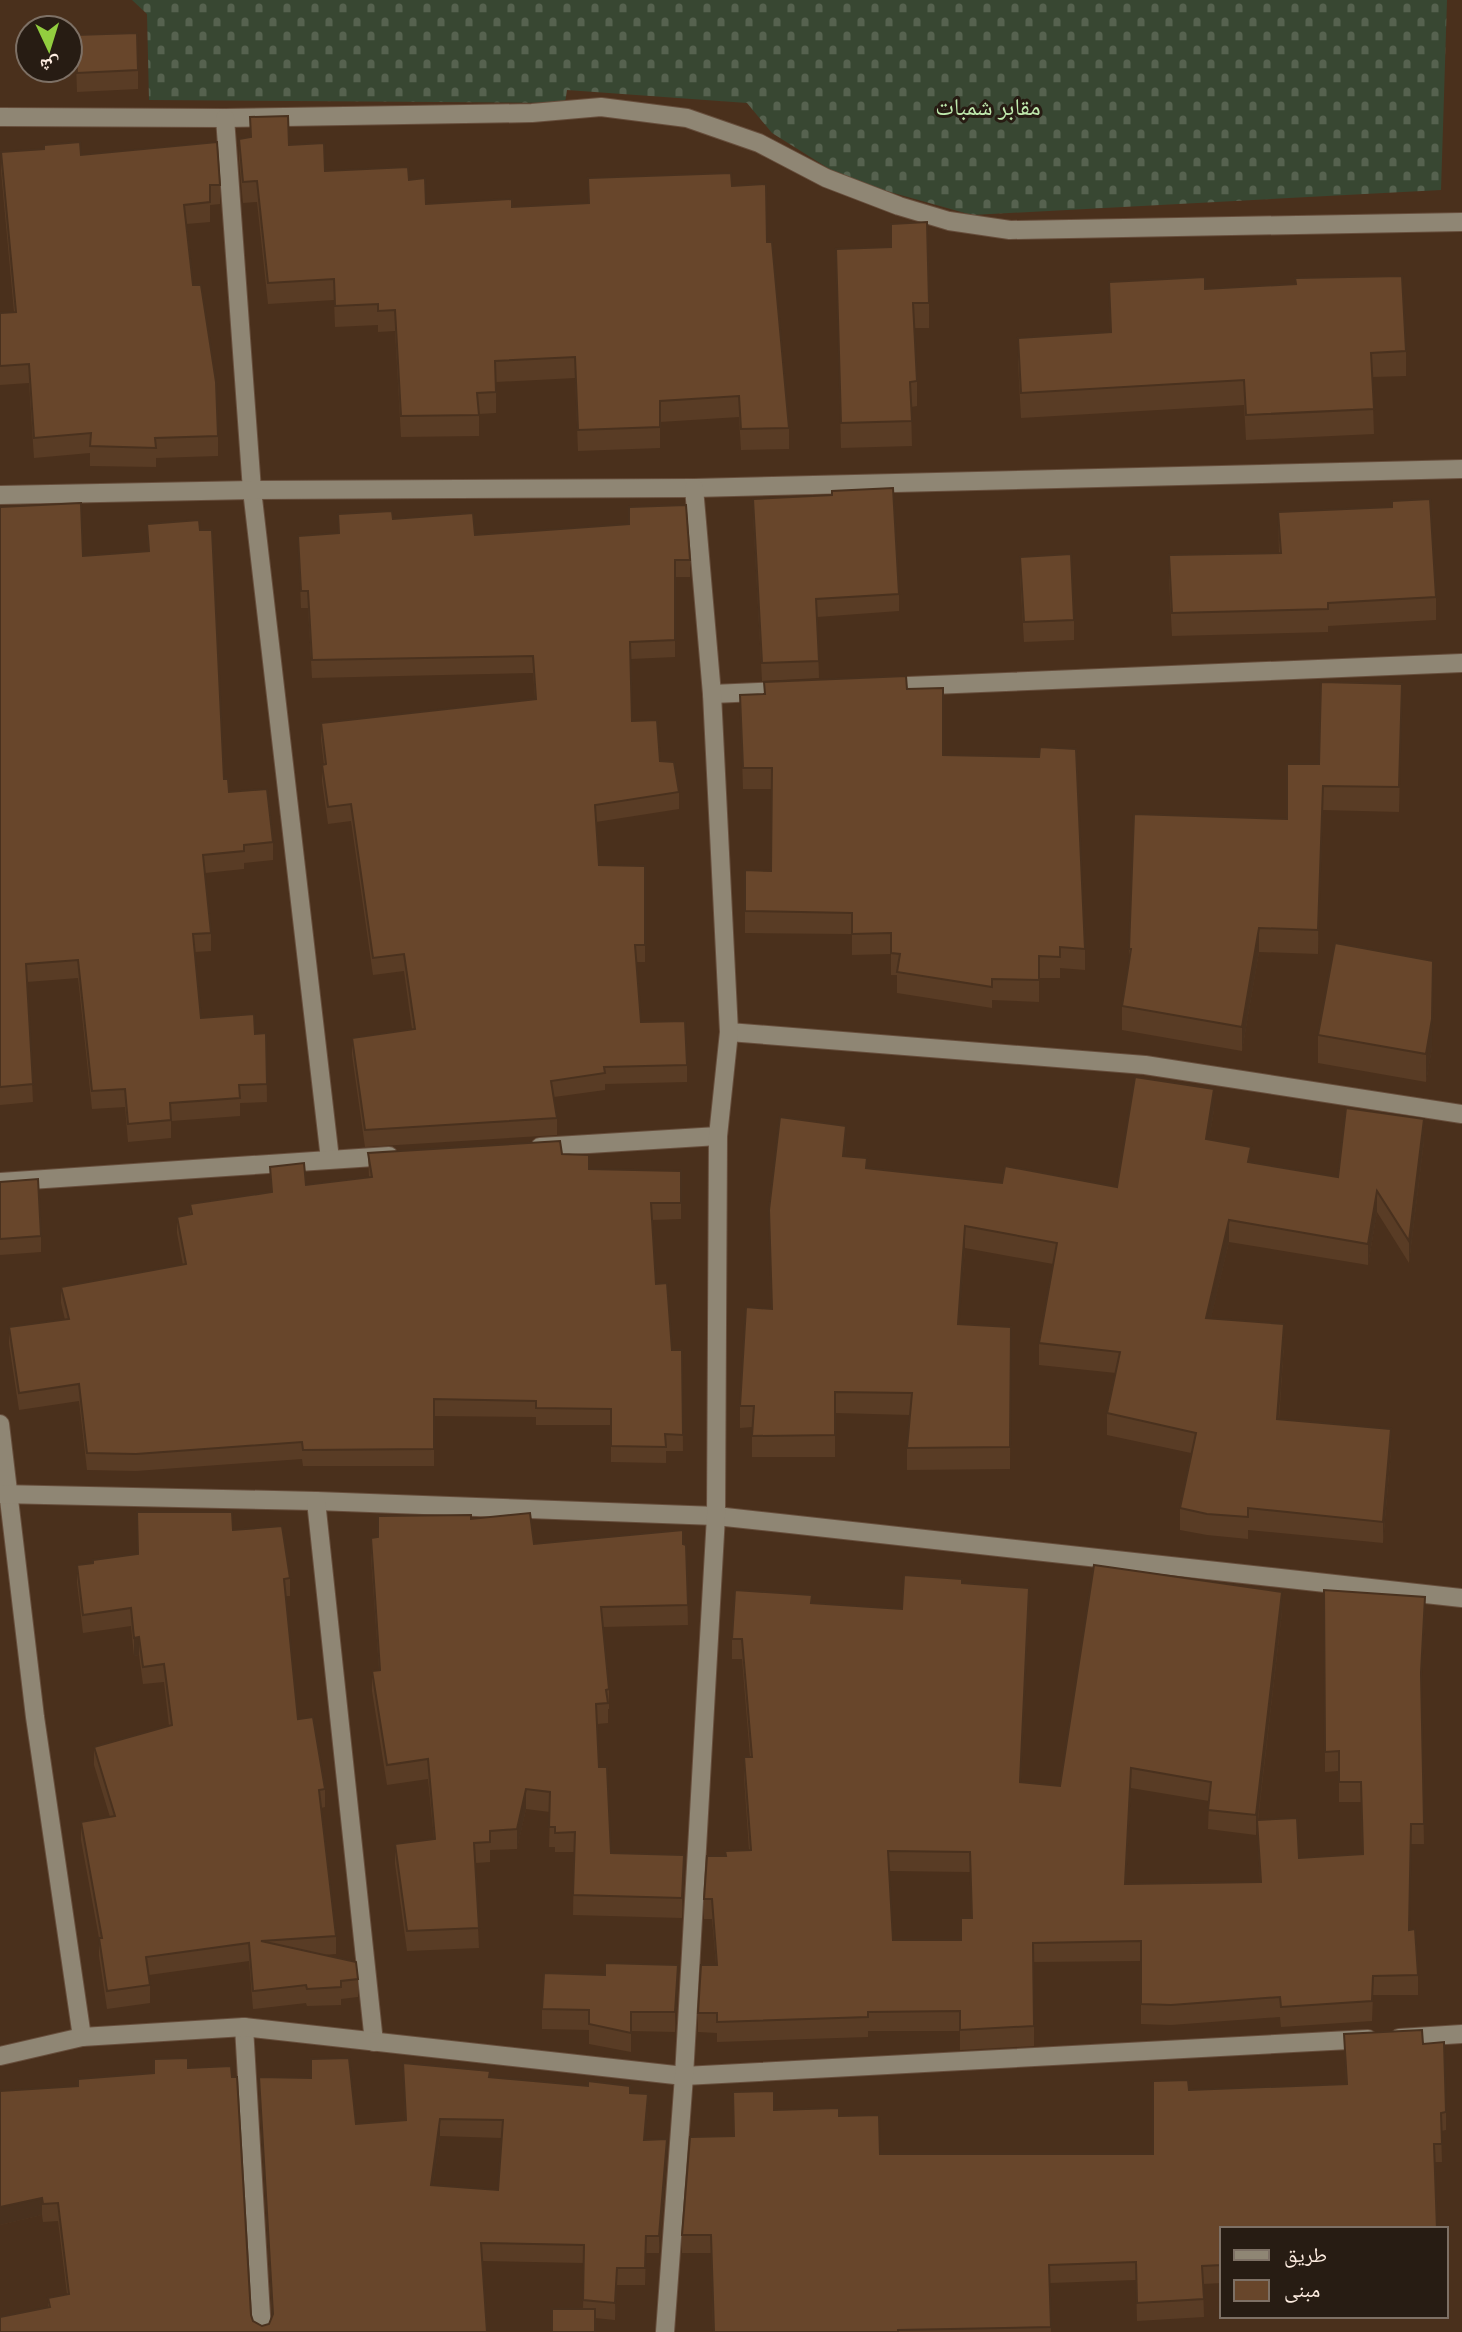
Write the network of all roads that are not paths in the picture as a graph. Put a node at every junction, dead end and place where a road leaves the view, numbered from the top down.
1 (0, 117) edge
2 (225, 118) junction
3 (1462, 222) edge
4 (1462, 469) edge
5 (694, 488) junction
6 (252, 490) junction
7 (0, 495) edge
8 (1462, 663) edge
9 (864, 688) edge
10 (809, 690) edge
11 (712, 694) junction
12 (729, 1032) junction
13 (1462, 1114) edge
14 (718, 1136) junction
15 (524, 1148) edge
16 (413, 1154) edge
17 (330, 1159) junction
18 (0, 1182) edge
19 (0, 1424) edge
20 (3, 1494) edge
21 (316, 1500) junction
22 (716, 1516) junction
23 (1462, 1598) edge
24 (244, 2027) junction
25 (1462, 2034) edge
26 (82, 2037) junction
27 (373, 2042) junction
28 (0, 2056) edge
29 (684, 2076) junction
30 (262, 2332) edge
31 (665, 2332) edge

1 - 2 street
2 - 3 street
2 - 6 street
4 - 5 street
5 - 6 street
5 - 11 street
6 - 7 street
6 - 17 street
8 - 9 street
10 - 11 street
11 - 12 street
12 - 13 street
12 - 14 street
14 - 15 street
14 - 22 street
16 - 17 street
17 - 18 street
19 - 20 street
20 - 21 street
20 - 26 street
21 - 22 street
21 - 27 street
22 - 23 street
22 - 29 street
24 - 26 street
24 - 27 street
24 - 30 street
25 - 29 street
26 - 28 street
27 - 29 street
29 - 31 street

